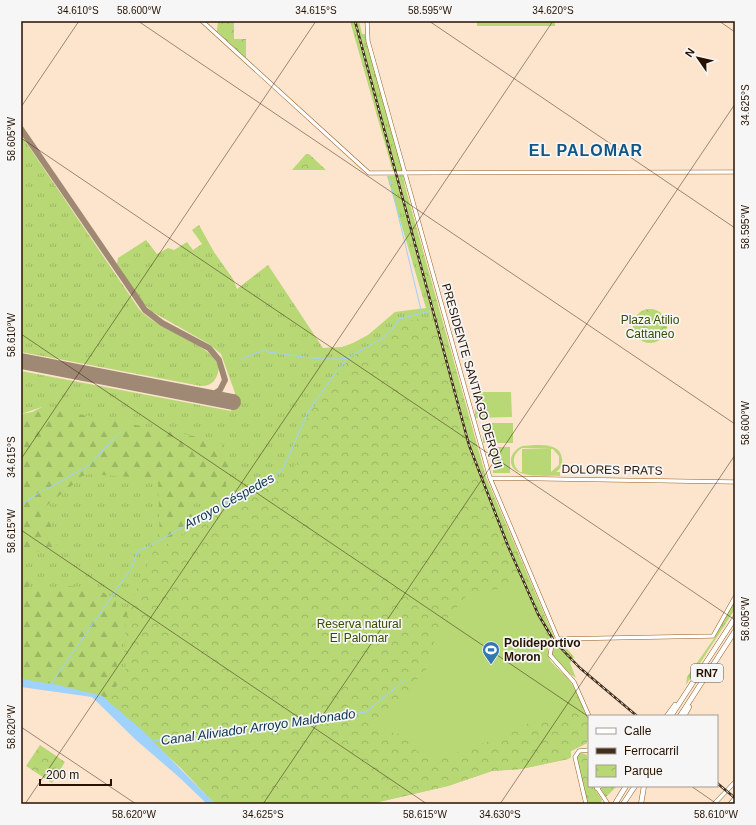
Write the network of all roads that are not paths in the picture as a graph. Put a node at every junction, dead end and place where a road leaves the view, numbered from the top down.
1 (202, 21) edge
2 (368, 21) edge
3 (735, 172) edge
4 (404, 173) junction
5 (490, 478) junction
6 (735, 482) edge
7 (735, 597) edge
8 (735, 618) edge
9 (735, 631) edge
10 (558, 639) junction
11 (694, 680) junction
12 (700, 684) junction
13 (589, 715) edge
14 (668, 715) edge
15 (672, 715) edge
16 (681, 715) edge
17 (684, 715) edge
18 (588, 750) edge
19 (735, 782) edge
20 (598, 787) edge
21 (625, 787) edge
22 (634, 787) edge
23 (644, 787) edge
24 (735, 798) edge
25 (586, 804) edge
26 (608, 804) edge
27 (615, 804) edge
28 (623, 804) edge
29 (641, 804) edge
30 (714, 804) edge
31 (730, 804) edge

1 - 4 street
2 - 4 street, PRESIDENTE SANTIAGO DERQUI
3 - 4 street
4 - 5 street, PRESIDENTE SANTIAGO DERQUI
5 - 6 street, DOLORES PRATS
5 - 10 street, PRESIDENTE SANTIAGO DERQUI
7 - 10 street
8 - 11 highway, RN7
9 - 12 highway, RN7
10 - 13 street
11 - 14 highway
11 - 15 highway, RN7
12 - 16 highway, RN7
12 - 17 highway
18 - 25 street
19 - 30 street
20 - 26 street
21 - 27 highway
22 - 28 highway
23 - 29 highway
24 - 31 street

